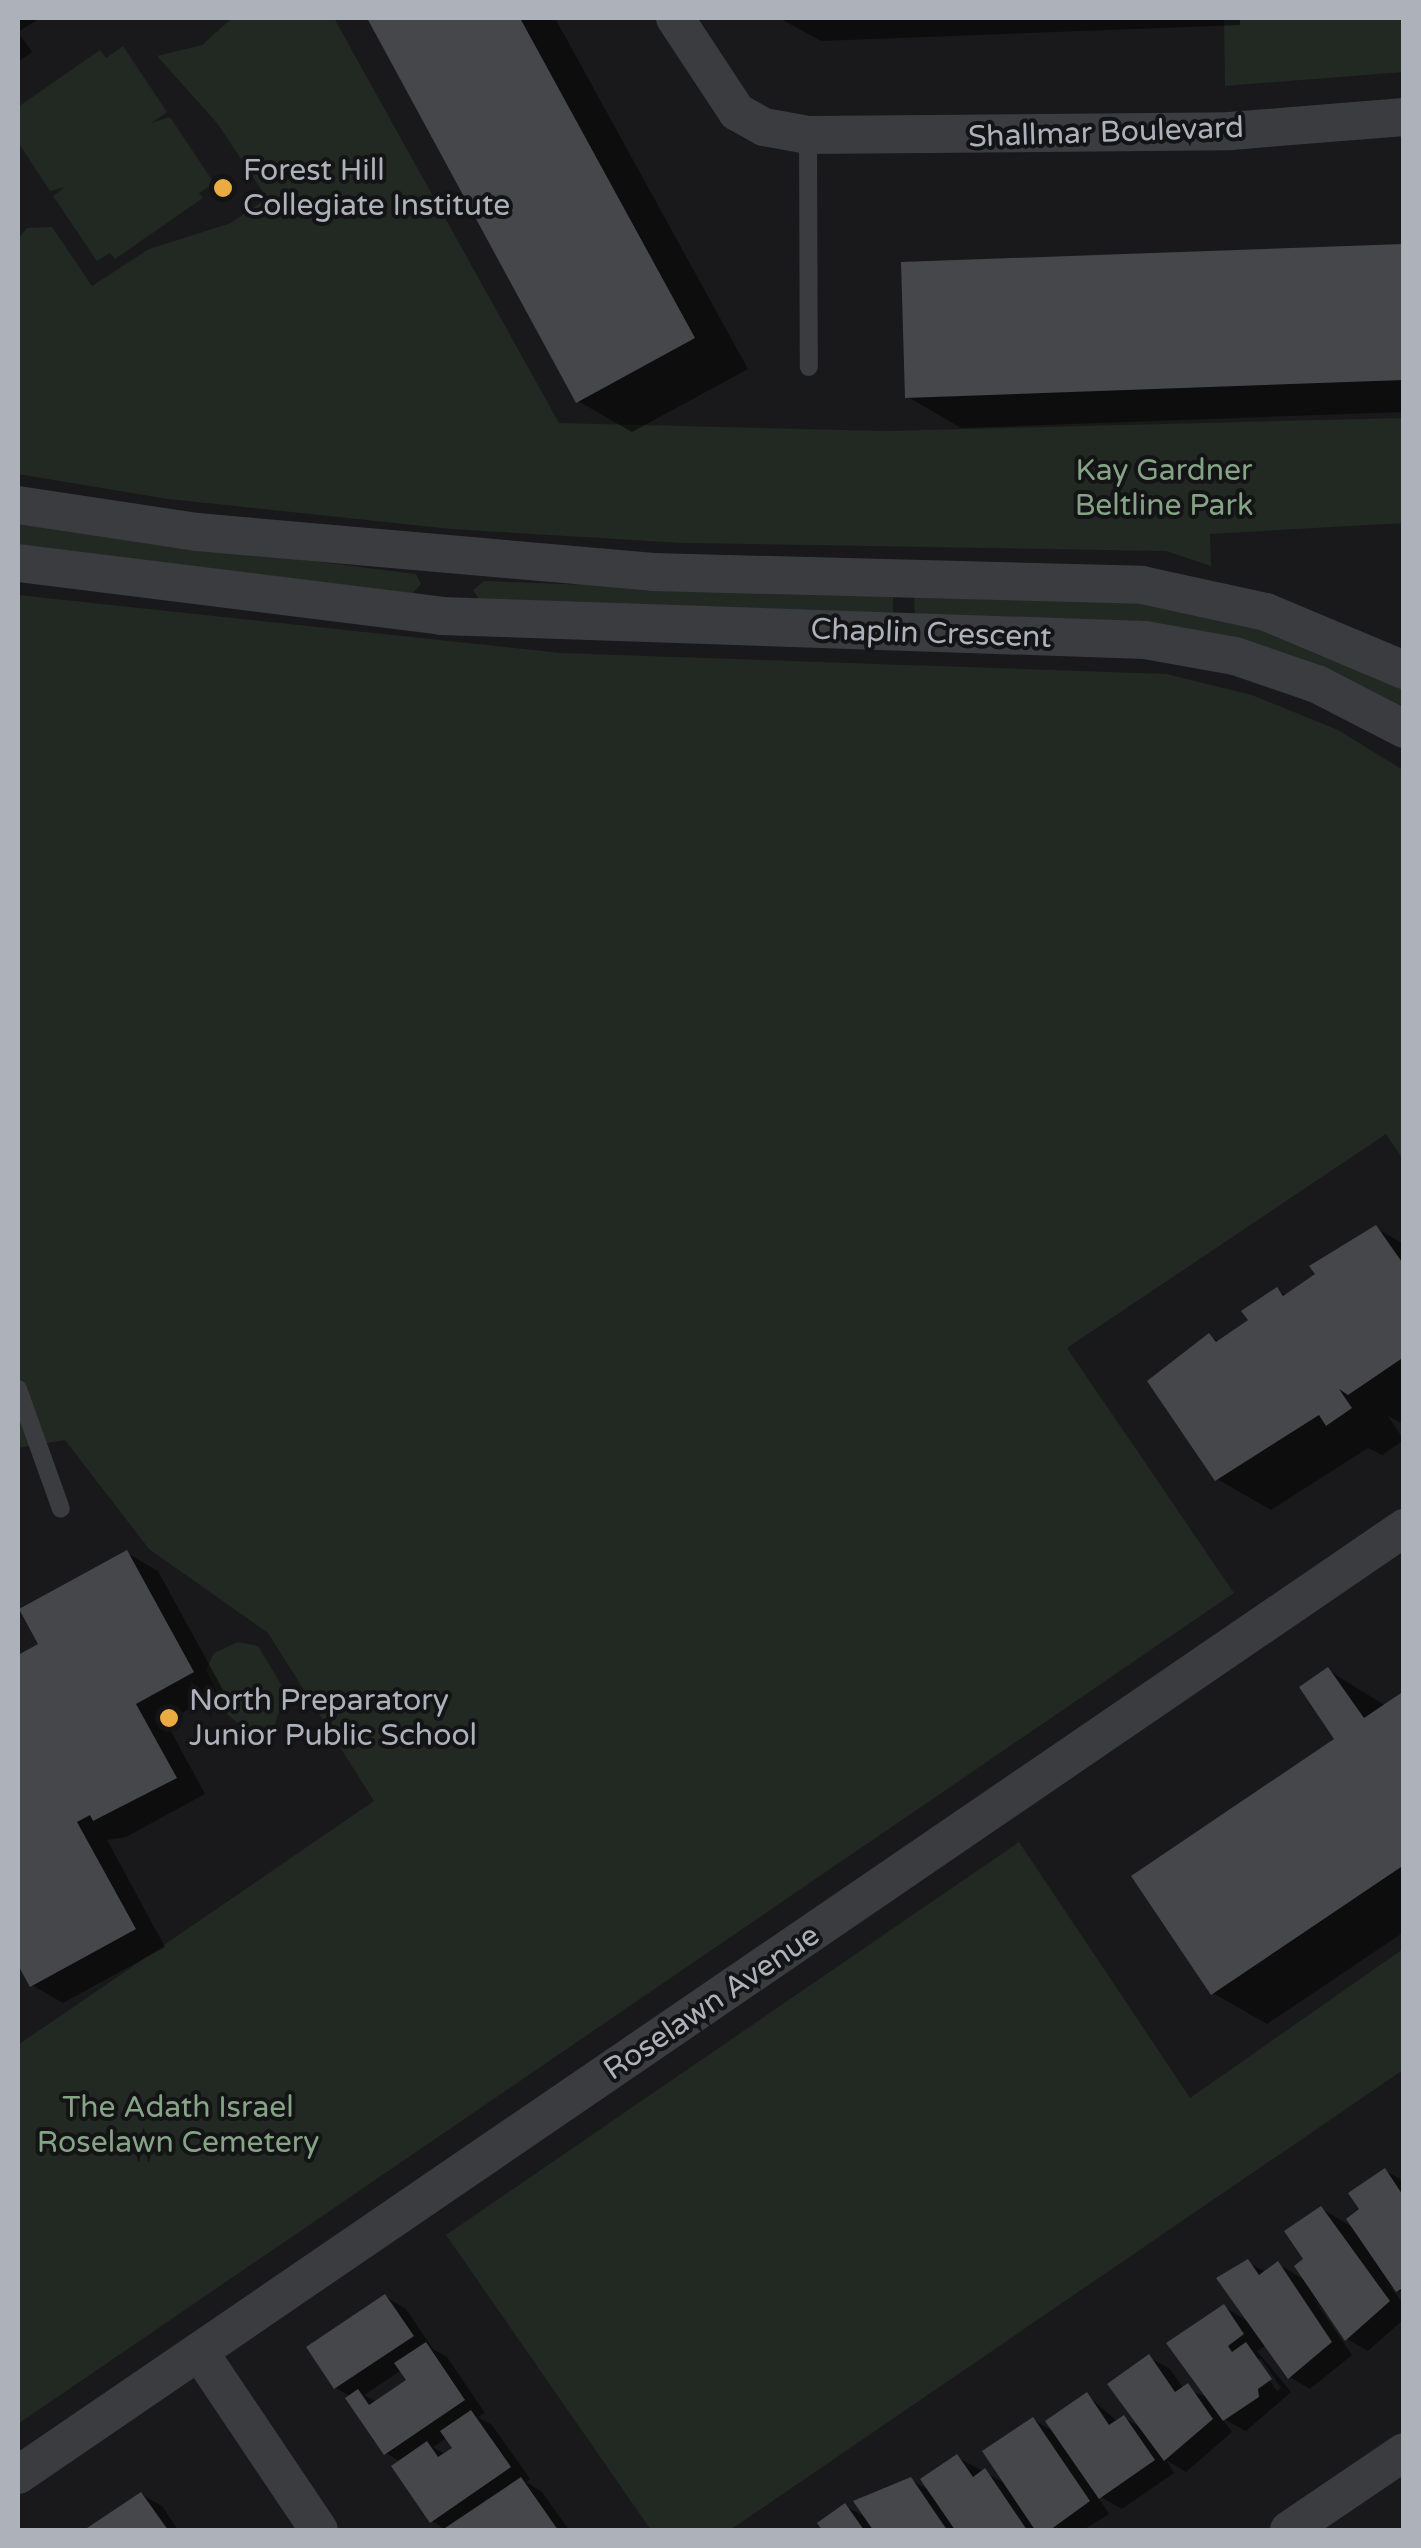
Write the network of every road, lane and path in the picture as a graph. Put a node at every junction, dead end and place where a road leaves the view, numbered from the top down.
1 (674, 18) edge
2 (1404, 117) edge
3 (808, 136) junction
4 (809, 367) dead end
5 (18, 505) edge
6 (450, 557) junction
7 (18, 564) edge
8 (441, 616) junction
9 (1404, 670) edge
10 (1404, 729) edge
11 (18, 1389) edge
12 (60, 1509) dead end
13 (1404, 1528) edge
14 (200, 2352) junction
15 (1404, 2452) edge
16 (18, 2475) edge
17 (318, 2530) edge
18 (1289, 2530) edge

1 - 3 street, Shallmar Boulevard
2 - 3 street, Shallmar Boulevard
3 - 4 lane
5 - 6 street, Chaplin Crescent
6 - 8 street
6 - 9 street, Chaplin Crescent
7 - 8 street, Chaplin Crescent
8 - 10 street, Chaplin Crescent
11 - 12 lane
13 - 14 street, Roselawn Avenue
14 - 16 street, Roselawn Avenue
14 - 17 street
15 - 18 street

